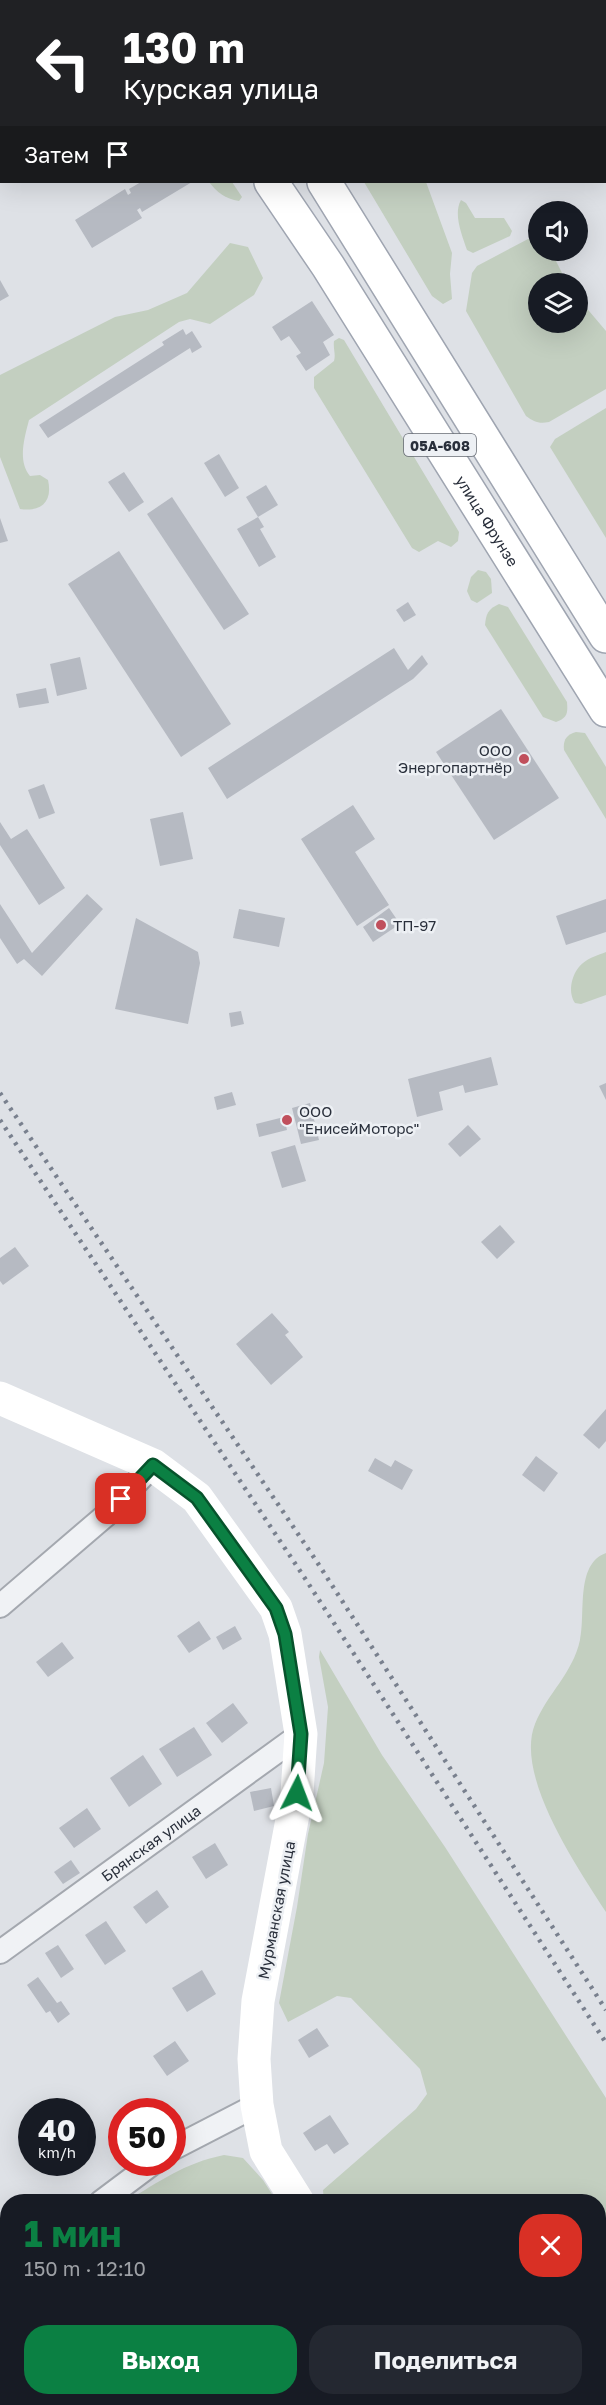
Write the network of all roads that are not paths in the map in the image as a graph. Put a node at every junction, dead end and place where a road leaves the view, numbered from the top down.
1 (272, 183) edge
2 (325, 183) edge
3 (606, 636) edge
4 (606, 711) edge
5 (0, 1398) edge
6 (153, 1465) junction
7 (0, 1606) edge
8 (301, 1734) junction
9 (0, 1952) edge
10 (257, 2105) junction
11 (186, 2142) edge
12 (136, 2176) edge
13 (112, 2194) edge
14 (293, 2194) edge

1 - 4 main road, улица Фрунзе / 05А-608
2 - 3 main road, 05А-608
5 - 6 main road, Мурманская улица
6 - 7 street
6 - 8 main road, Мурманская улица
8 - 9 street, Брянская улица
8 - 10 main road, Мурманская улица
10 - 11 street
10 - 14 main road, Мурманская улица
12 - 13 street

